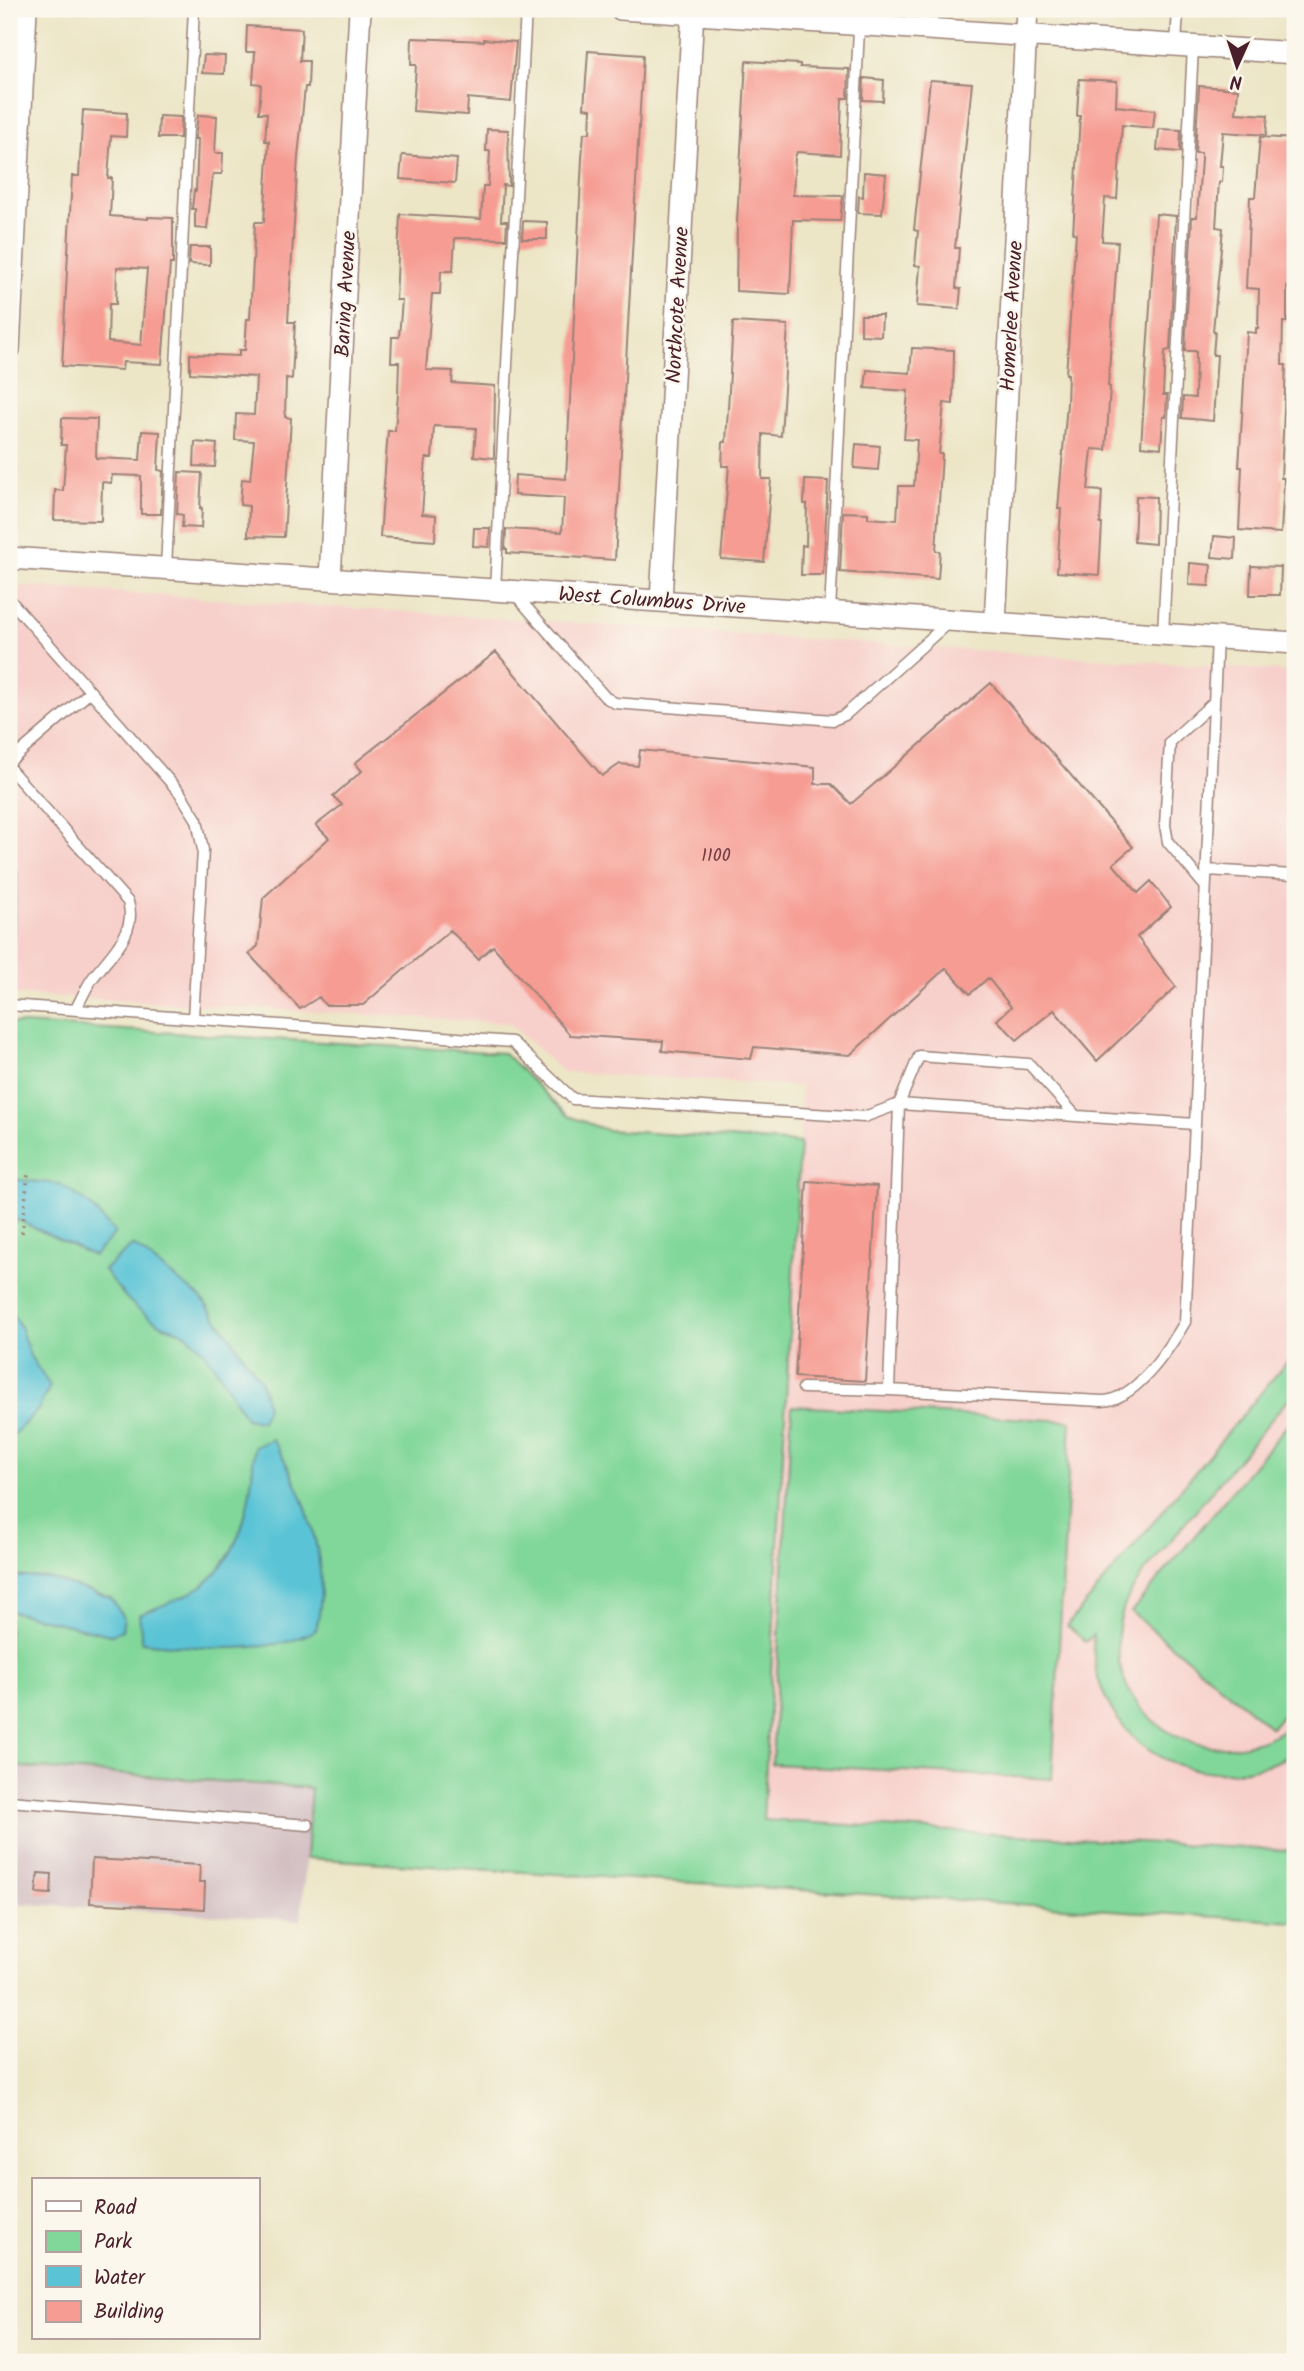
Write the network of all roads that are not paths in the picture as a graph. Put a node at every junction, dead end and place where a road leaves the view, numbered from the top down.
1 (26, 9) edge
2 (194, 9) edge
3 (360, 9) edge
4 (526, 9) edge
5 (621, 9) edge
6 (1027, 9) edge
7 (1178, 9) edge
8 (693, 11) edge
9 (860, 17) edge
10 (1026, 36) junction
11 (1184, 46) junction
12 (1295, 53) edge
13 (9, 349) edge
14 (9, 558) edge
15 (166, 568) junction
16 (330, 579) junction
17 (504, 590) junction
18 (9, 599) edge
19 (661, 601) junction
20 (830, 612) junction
21 (951, 620) junction
22 (995, 623) junction
23 (1163, 634) junction
24 (1216, 638) junction
25 (1295, 643) edge
26 (90, 692) junction
27 (1214, 702) junction
28 (9, 762) edge
29 (9, 768) edge
30 (1206, 870) junction
31 (1295, 875) edge
32 (1205, 886) junction
33 (9, 1005) edge
34 (76, 1009) junction
35 (193, 1018) junction
36 (899, 1104) junction
37 (1076, 1116) junction
38 (1195, 1124) junction
39 (803, 1388) dead end
40 (889, 1390) junction
41 (9, 1801) edge
42 (308, 1825) dead end

1 - 13 street
2 - 15 lane
3 - 16 street, Baring Avenue
4 - 17 lane
5 - 8 street
6 - 10 street, Homerlee Avenue
7 - 11 lane
8 - 9 street
8 - 19 street, Northcote Avenue
9 - 10 street
9 - 20 lane
10 - 11 street
10 - 22 street, Homerlee Avenue
11 - 12 street
11 - 23 lane
14 - 15 street, West Columbus Drive
15 - 16 street, West Columbus Drive
16 - 17 street, West Columbus Drive
17 - 19 street, West Columbus Drive
17 - 21 lane
18 - 26 lane
19 - 20 street, West Columbus Drive
20 - 21 street, West Columbus Drive
21 - 22 street, West Columbus Drive
22 - 23 street, West Columbus Drive
23 - 24 street, West Columbus Drive
24 - 25 street, West Columbus Drive
24 - 27 lane
26 - 28 lane
26 - 35 lane
27 - 30 lane
27 - 32 lane
29 - 34 lane
30 - 31 lane
30 - 32 lane
32 - 38 lane
33 - 34 lane
34 - 35 lane
35 - 36 lane
36 - 37 lane
36 - 37 lane
36 - 40 lane
37 - 38 lane
38 - 40 lane
39 - 40 lane
41 - 42 lane

